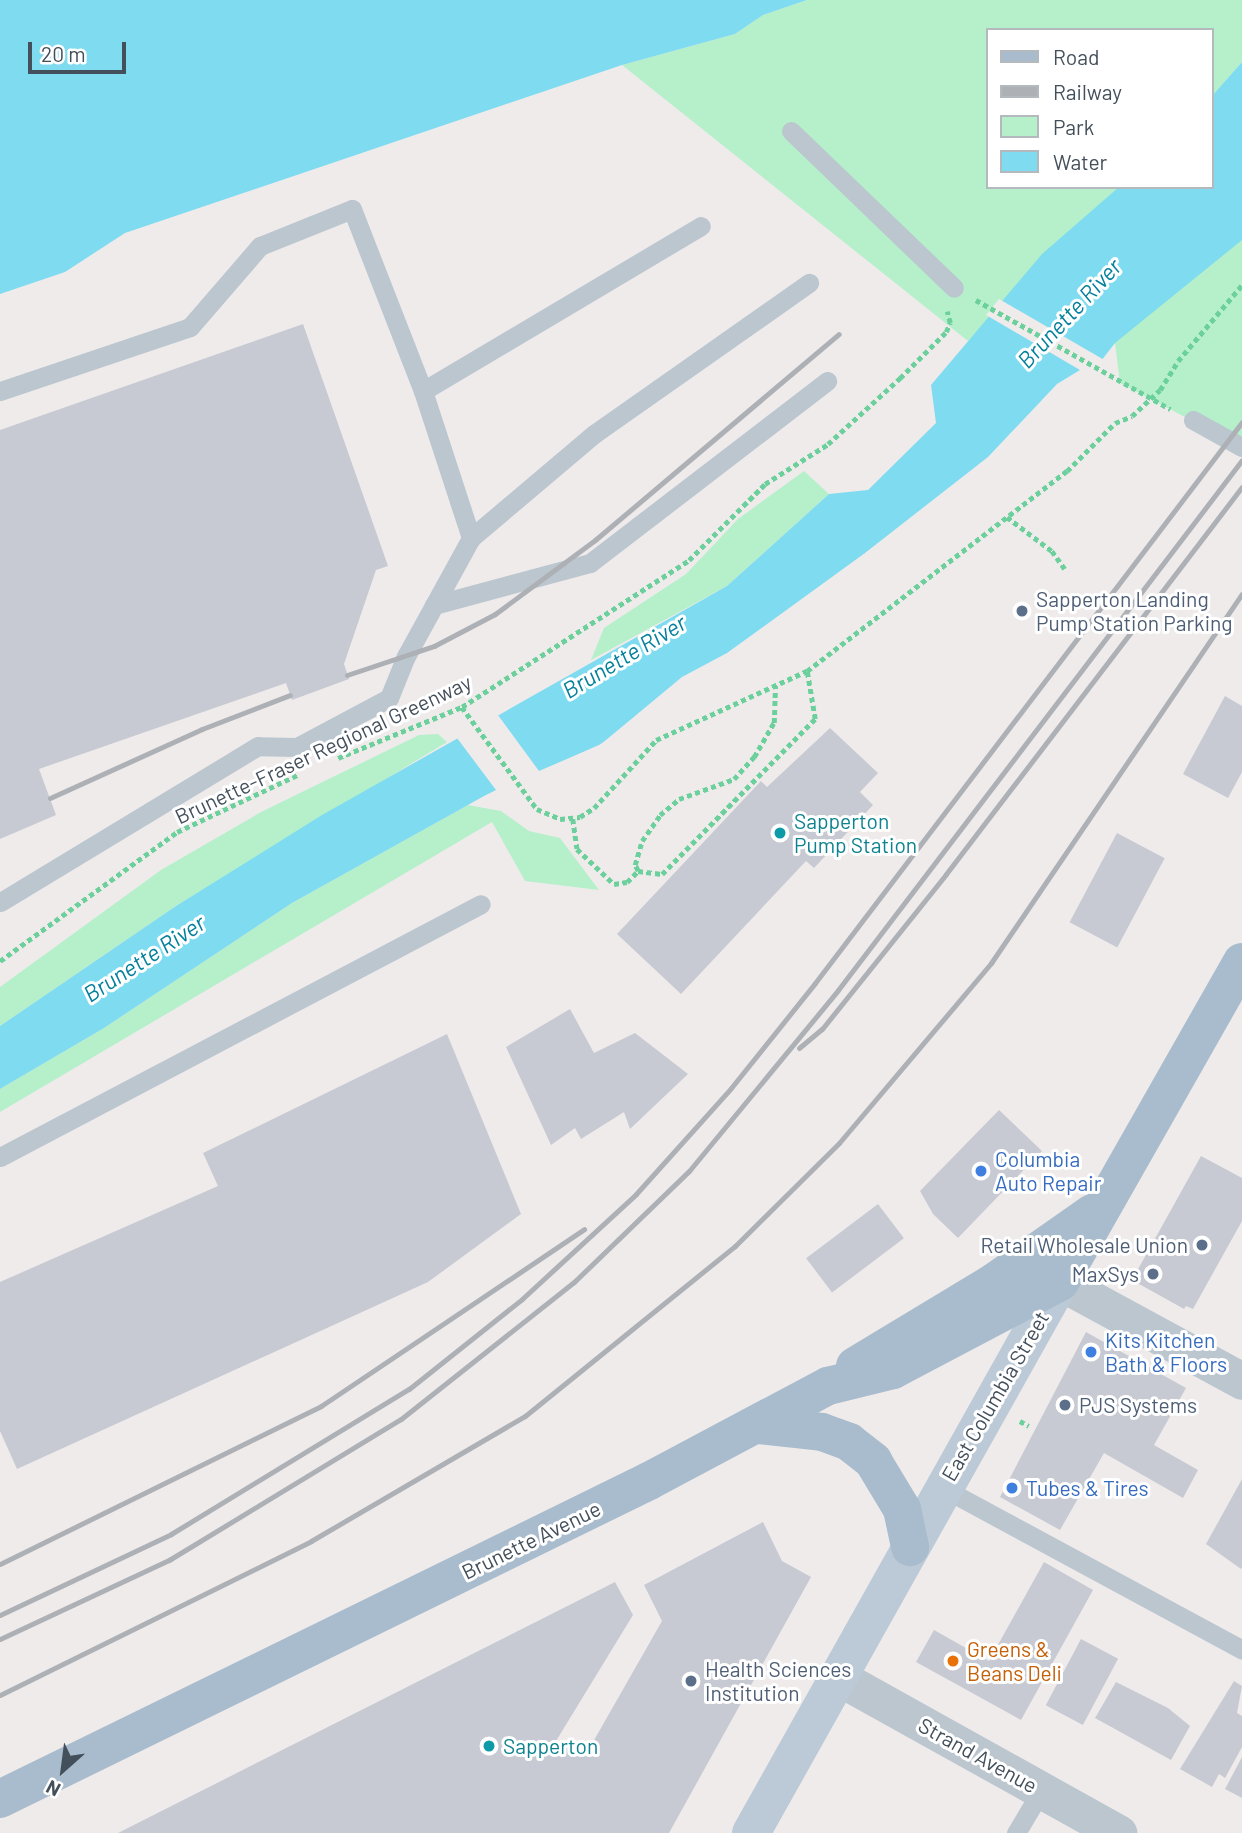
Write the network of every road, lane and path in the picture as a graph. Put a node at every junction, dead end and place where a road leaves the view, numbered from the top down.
1 (791, 131) dead end
2 (701, 226) dead end
3 (809, 283) dead end
4 (1242, 285) edge
5 (954, 288) joint
6 (986, 305) dead end
7 (827, 381) dead end
8 (0, 391) edge
9 (423, 391) junction
10 (1148, 397) junction
11 (1193, 420) joint
12 (1242, 447) edge
13 (1007, 517) junction
14 (471, 538) junction
15 (1065, 569) dead end
16 (434, 605) junction
17 (807, 671) junction
18 (775, 685) junction
19 (462, 707) junction
20 (332, 760) dead end
21 (307, 771) dead end
22 (573, 818) junction
23 (638, 871) junction
24 (0, 902) edge
25 (481, 904) dead end
26 (0, 961) edge
27 (1242, 962) edge
28 (0, 1157) edge
29 (1105, 1203) junction
30 (1060, 1282) junction
31 (1242, 1381) edge
32 (828, 1386) junction
33 (1022, 1423) dead end
34 (759, 1425) junction
35 (1029, 1426) dead end
36 (943, 1488) junction
37 (910, 1547) junction
38 (1242, 1650) edge
39 (838, 1677) junction
40 (1041, 1791) junction
41 (0, 1799) edge
42 (751, 1833) edge
43 (1016, 1833) edge
44 (1118, 1833) edge

1 - 5 lane
2 - 9 lane
3 - 14 lane
4 - 10 path
5 - 19 path, Brunette-Fraser Regional Greenway
6 - 10 path
7 - 16 lane
8 - 9 lane
9 - 14 lane
10 - 11 path
10 - 13 path
11 - 12 lane
13 - 15 path
13 - 17 path
14 - 16 lane
16 - 24 lane
17 - 18 path
17 - 23 path
18 - 22 path
18 - 23 path
19 - 20 path, Brunette-Fraser Regional Greenway
19 - 22 path
21 - 26 path, Brunette-Fraser Regional Greenway
22 - 23 path
25 - 28 lane
27 - 29 main road, East Columbia Street
29 - 30 main road, East Columbia Street
29 - 32 main road
30 - 31 street
30 - 32 main road, Brunette Avenue
30 - 36 street, East Columbia Street
32 - 34 main road, Brunette Avenue
33 - 35 path
34 - 37 main road
34 - 41 main road, Brunette Avenue
36 - 37 street, East Columbia Street
36 - 38 lane
37 - 39 street, East Columbia Street
39 - 40 street, Strand Avenue
39 - 42 street, East Columbia Street
40 - 43 lane
40 - 44 street, Strand Avenue

